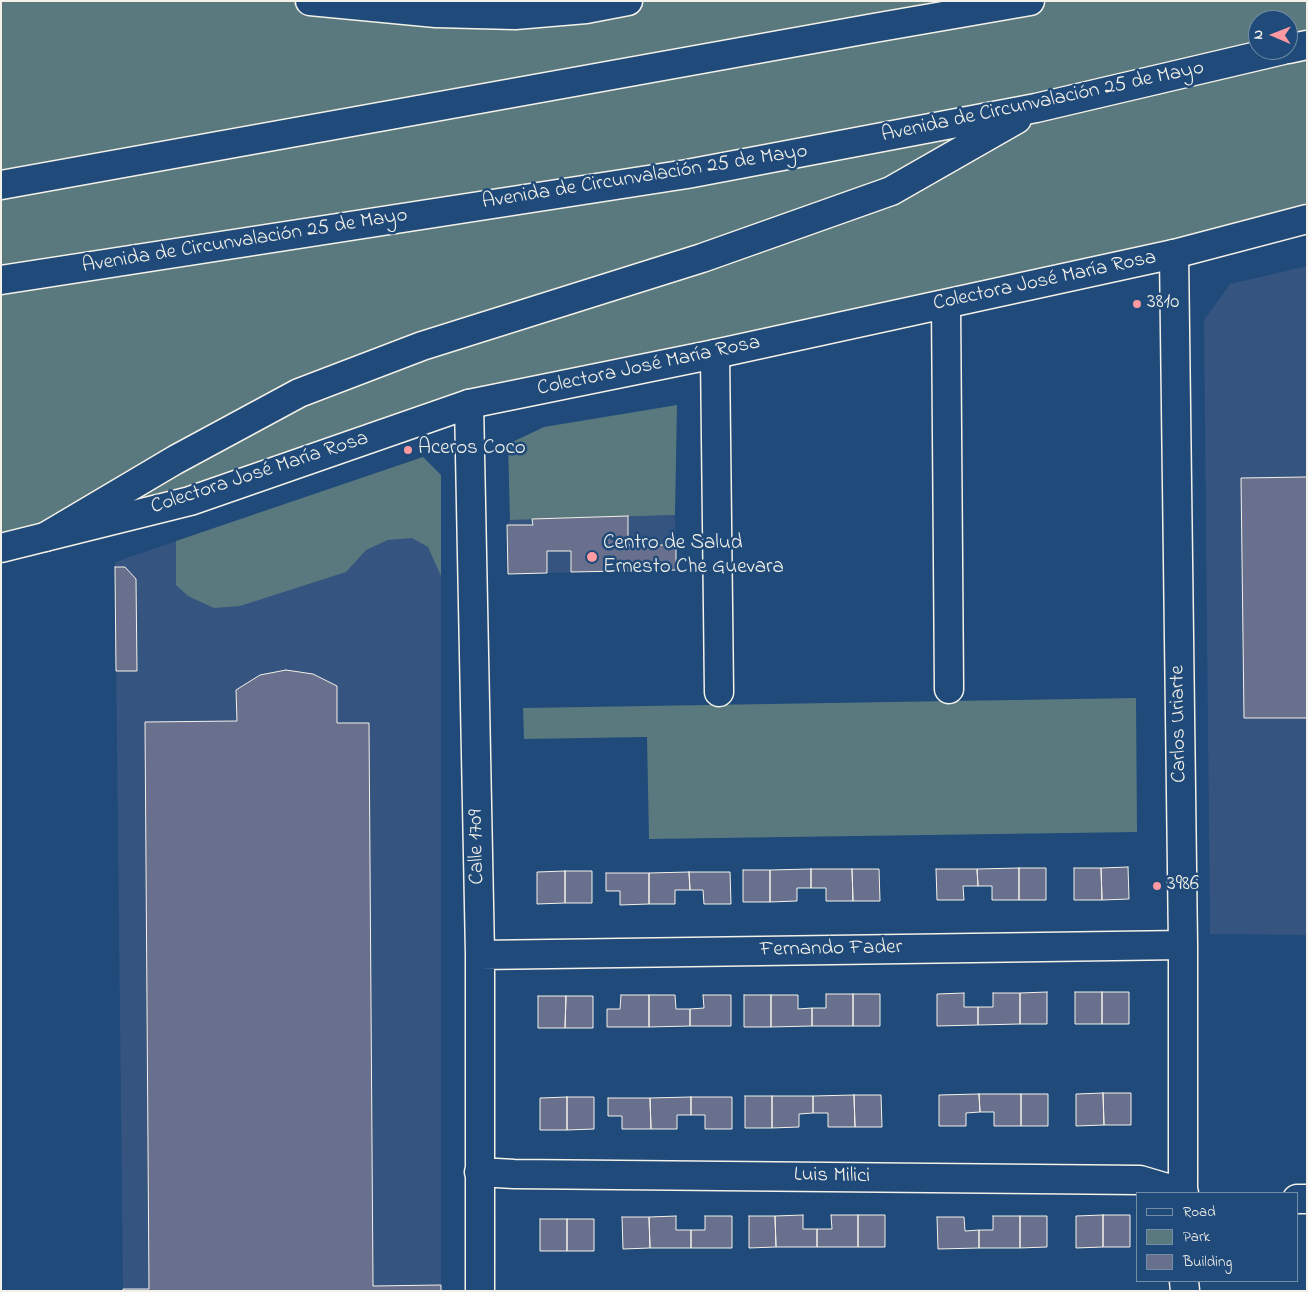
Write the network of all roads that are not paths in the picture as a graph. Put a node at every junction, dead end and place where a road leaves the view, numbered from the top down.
1 (310, 1) edge
2 (628, 1) edge
3 (1030, 1) edge
4 (1248, 58) edge
5 (1036, 108) junction
6 (1, 185) edge
7 (1307, 219) edge
8 (1174, 254) junction
9 (1, 280) edge
10 (946, 304) junction
11 (716, 354) junction
12 (469, 404) junction
13 (46, 537) junction
14 (1, 548) edge
15 (949, 689) dead end
16 (719, 692) dead end
17 (1183, 946) junction
18 (480, 955) junction
19 (479, 1172) junction
20 (1180, 1192) edge
21 (1183, 1192) edge
22 (480, 1291) edge

1 - 2 main road
3 - 6 main road
4 - 5 main road, Avenida de Circunvalación 25 de Mayo
5 - 9 main road, Avenida de Circunvalación 25 de Mayo
5 - 13 main road
7 - 8 main road, Colectora José María Rosa
8 - 10 main road, Colectora José María Rosa
8 - 17 main road, Carlos Uriarte
10 - 11 main road, Colectora José María Rosa
10 - 15 main road
11 - 12 main road, Colectora José María Rosa
11 - 16 main road
12 - 13 main road, Colectora José María Rosa
12 - 18 main road, Calle 1709
13 - 14 main road, Colectora José María Rosa
17 - 18 main road, Fernando Fader
17 - 21 main road, Carlos Uriarte
18 - 19 main road, Calle 1709
19 - 20 main road, Luis Milici
19 - 22 main road, Calle 1709

